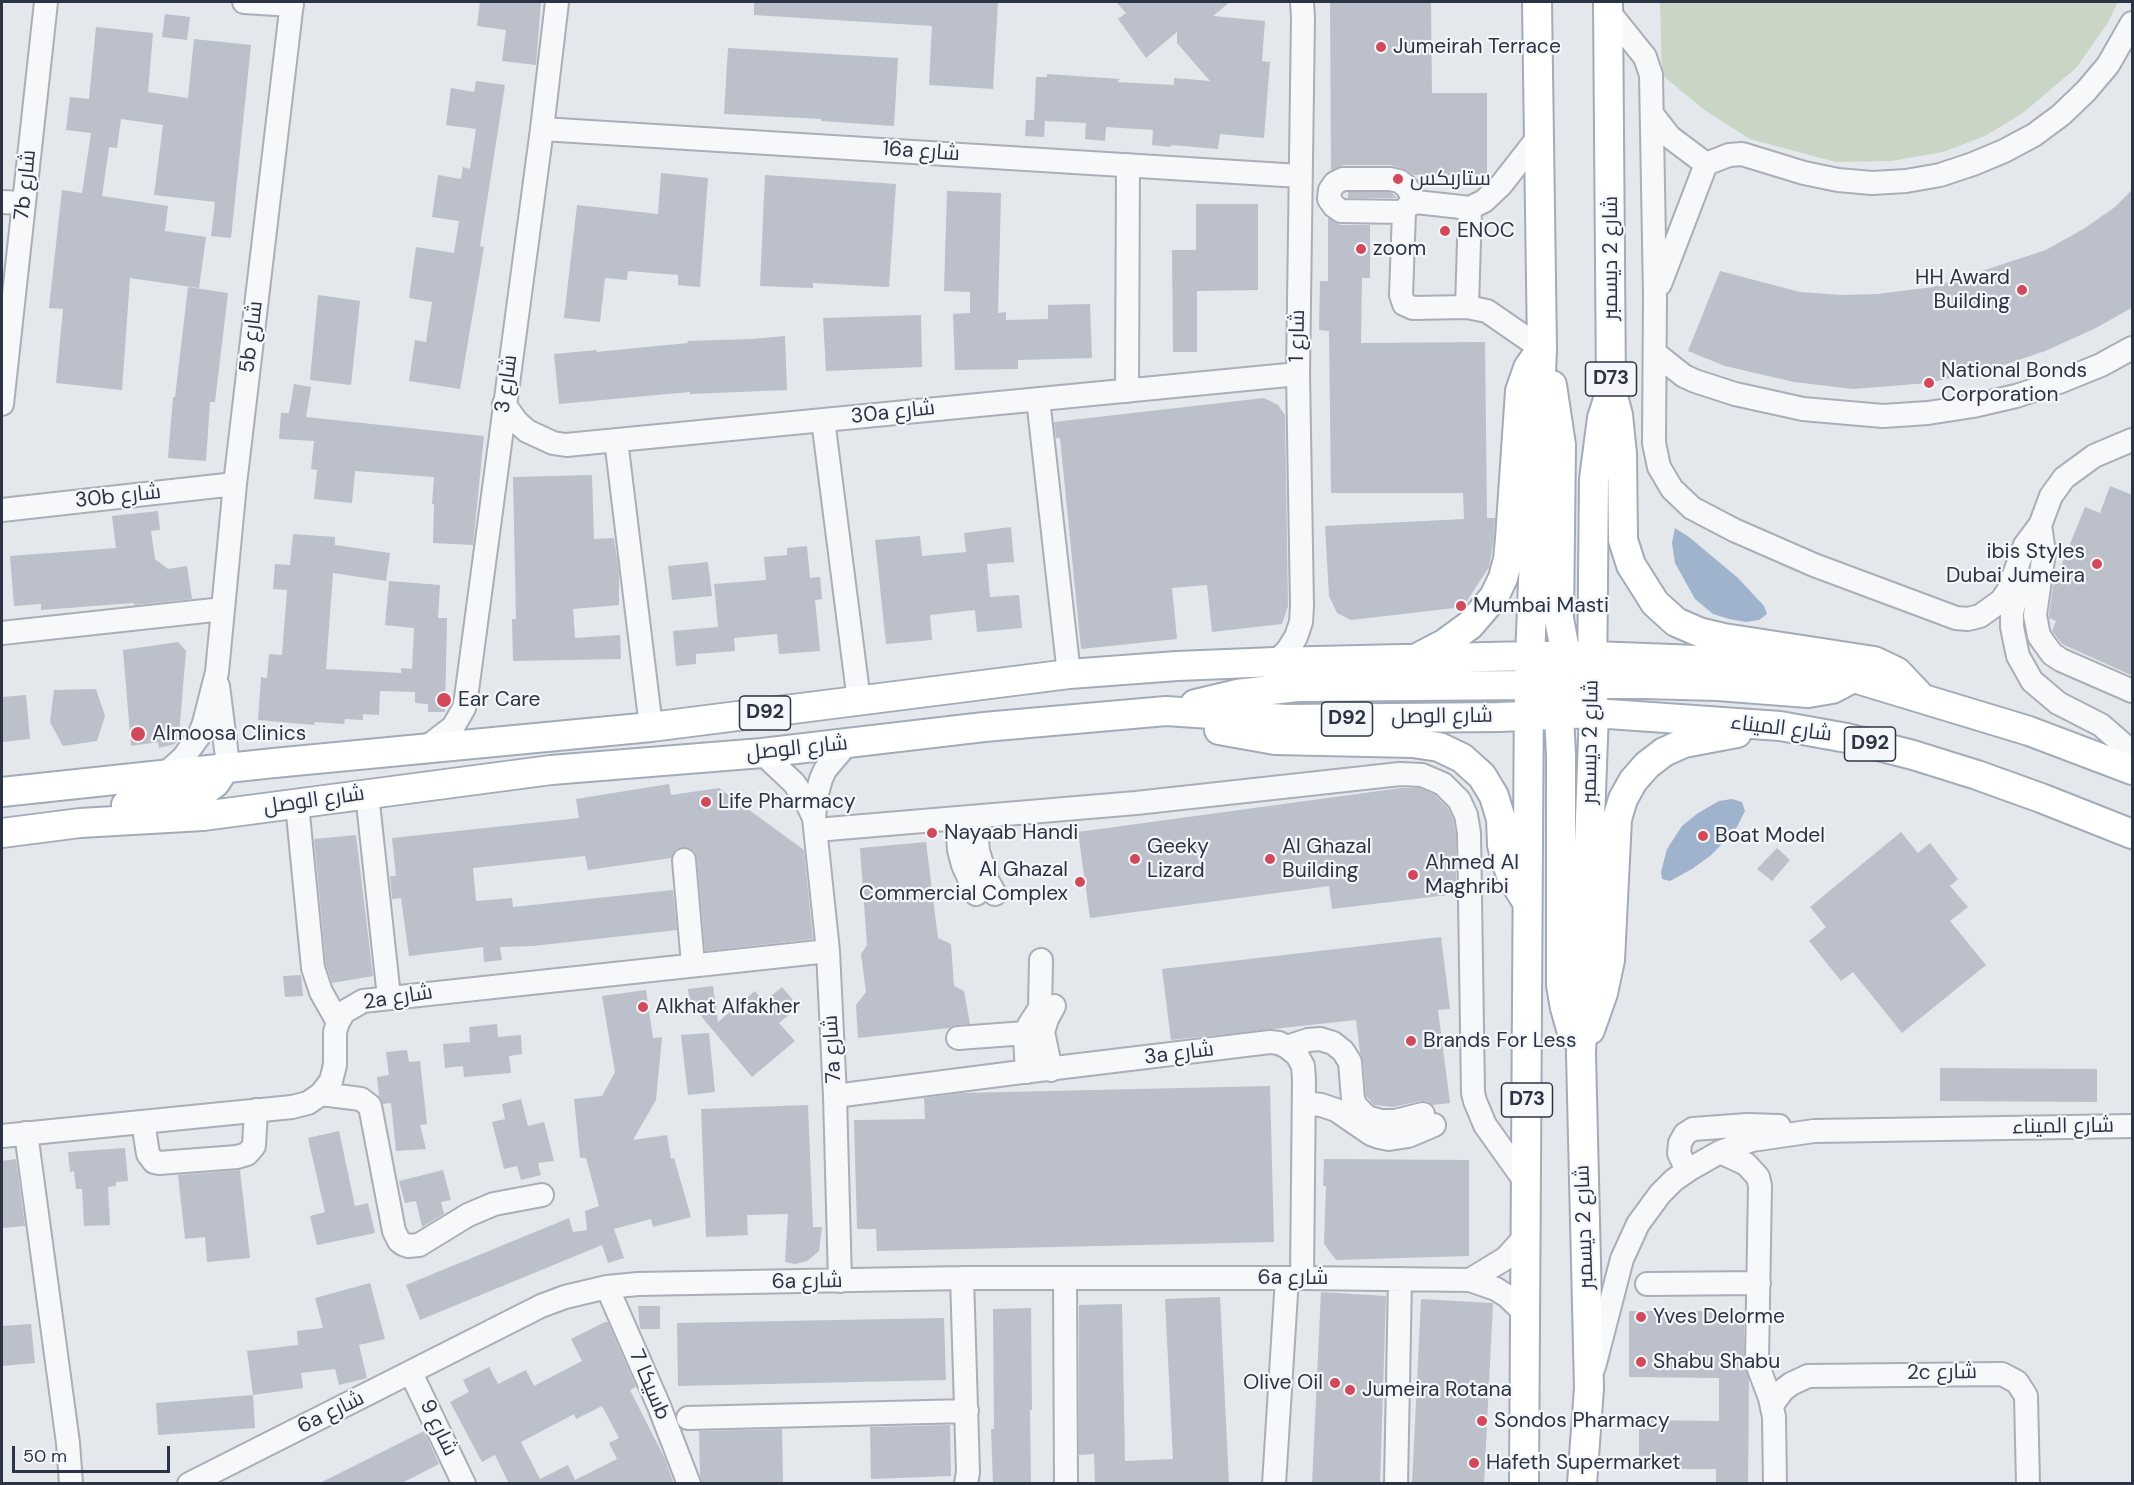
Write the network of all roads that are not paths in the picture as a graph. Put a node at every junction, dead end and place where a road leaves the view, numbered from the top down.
1 (46, 2) edge
2 (244, 2) edge
3 (557, 2) edge
4 (1302, 2) edge
5 (292, 3) edge
6 (1536, 4) edge
7 (1608, 6) edge
8 (2133, 22) edge
9 (1652, 114) junction
10 (542, 129) junction
11 (1540, 135) junction
12 (1706, 164) junction
13 (1128, 165) junction
14 (1300, 176) junction
15 (13, 203) edge
16 (1470, 208) junction
17 (1655, 296) junction
18 (1467, 307) junction
19 (5, 347) edge
20 (2133, 348) edge
21 (1542, 349) junction
22 (1655, 354) junction
23 (1298, 374) junction
24 (1611, 390) junction
25 (1127, 391) junction
26 (1038, 399) junction
27 (2, 404) edge
28 (504, 411) junction
29 (823, 420) junction
30 (2130, 439) edge
31 (616, 440) junction
32 (235, 484) junction
33 (2, 510) edge
34 (2040, 525) junction
35 (223, 609) junction
36 (1594, 618) junction
37 (1559, 619) junction
38 (2, 633) edge
39 (1498, 656) junction
40 (1530, 656) junction
41 (1416, 659) junction
42 (1275, 662) junction
43 (217, 672) junction
44 (1069, 674) junction
45 (1854, 678) junction
46 (1566, 681) junction
47 (1633, 684) junction
48 (1498, 686) junction
49 (2133, 691) edge
50 (1922, 698) junction
51 (859, 701) junction
52 (1166, 711) junction
53 (1594, 713) junction
54 (1634, 715) junction
55 (1529, 716) junction
56 (1780, 726) junction
57 (651, 727) junction
58 (848, 744) junction
59 (423, 750) junction
60 (2133, 752) edge
61 (762, 753) junction
62 (1528, 755) junction
63 (1561, 755) junction
64 (225, 768) junction
65 (2133, 770) edge
66 (165, 774) junction
67 (2, 792) edge
68 (367, 794) junction
69 (297, 804) junction
70 (966, 818) junction
71 (80, 823) junction
72 (815, 824) junction
73 (2, 833) edge
74 (2133, 834) edge
75 (684, 860) dead end
76 (986, 894) dead end
77 (1529, 904) junction
78 (828, 951) junction
79 (1048, 960) dead end
80 (693, 964) junction
81 (389, 997) junction
82 (338, 1022) junction
83 (1035, 1032) junction
84 (958, 1038) dead end
85 (1287, 1047) junction
86 (1581, 1054) junction
87 (1051, 1070) junction
88 (1027, 1072) junction
89 (321, 1094) junction
90 (835, 1096) junction
91 (1305, 1103) junction
92 (256, 1110) junction
93 (143, 1122) junction
94 (2133, 1126) edge
95 (1814, 1131) junction
96 (26, 1133) junction
97 (2, 1136) edge
98 (1720, 1152) junction
99 (1690, 1169) junction
100 (1527, 1184) junction
101 (542, 1195) dead end
102 (1525, 1238) junction
103 (962, 1278) junction
104 (1065, 1278) junction
105 (1294, 1278) junction
106 (1400, 1279) junction
107 (1470, 1280) junction
108 (840, 1281) junction
109 (1759, 1283) junction
110 (1647, 1284) dead end
111 (607, 1287) junction
112 (1525, 1313) junction
113 (411, 1373) junction
114 (1589, 1388) junction
115 (1772, 1406) junction
116 (967, 1411) junction
117 (688, 1418) dead end
118 (1530, 1480) edge
119 (71, 1484) edge
120 (189, 1484) edge
121 (464, 1484) edge
122 (689, 1484) edge
123 (966, 1484) edge
124 (1066, 1484) edge
125 (1274, 1484) edge
126 (1396, 1484) edge
127 (1582, 1484) edge
128 (1775, 1484) edge
129 (2028, 1484) edge

1 - 15 street, 7b شارع
2 - 5 street
3 - 10 street, شارع 3
4 - 14 street, شارع 1
5 - 32 street, 5b شارع
6 - 11 main road
7 - 9 street
7 - 24 main road, شارع 2 ديسمبر / D73
8 - 12 street
9 - 12 street
9 - 17 street
10 - 13 street, 16a شارع
10 - 28 street, شارع 3
11 - 16 street
11 - 21 main road
12 - 17 street
13 - 14 street, 16a شارع
13 - 25 street
14 - 23 street, شارع 1
15 - 19 street, 7b شارع
16 - 18 street
16 - 18 street
17 - 22 street
18 - 21 street
19 - 27 street, 7b شارع
20 - 22 street
21 - 37 main road
21 - 40 main road
21 - 41 main road
22 - 34 street
23 - 25 street, 30a شارع
23 - 42 street, شارع 1
24 - 36 main road, شارع 2 ديسمبر / D73
24 - 50 main road
25 - 26 street, 30a شارع
26 - 29 street, 30a شارع
26 - 44 street
28 - 31 street, 30a شارع
28 - 59 street, شارع 3
29 - 31 street, 30a شارع
29 - 51 street
30 - 34 street
31 - 57 street
32 - 33 street, 30b شارع
32 - 35 street, 5b شارع
34 - 49 street
34 - 60 street
35 - 38 street
35 - 43 street, 5b شارع
36 - 37 main road
36 - 46 main road, شارع 2 ديسمبر / D73
37 - 46 main road
39 - 40 main road, شارع الوصل / D92
39 - 41 main road, شارع الوصل / D92
39 - 48 main road
40 - 46 main road
41 - 42 main road, شارع الوصل / D92
42 - 44 main road, شارع الوصل / D92
43 - 64 street, 5b شارع
43 - 66 street, 5b شارع
44 - 51 main road, شارع الوصل / D92
45 - 46 main road, D92
45 - 47 main road
45 - 50 main road, D92
46 - 47 main road
46 - 48 main road
46 - 53 main road, شارع الوصل / D92
46 - 55 main road, شارع الوصل / D92
46 - 63 main road
47 - 54 main road
48 - 52 main road
50 - 65 main road, D92
51 - 57 main road, شارع الوصل / D92
52 - 55 main road, شارع الوصل / D92
52 - 58 main road, شارع الوصل / D92
52 - 77 main road
53 - 54 main road, شارع الميناء / D92
53 - 86 main road, شارع 2 ديسمبر / D73
54 - 56 main road, شارع الميناء / D92
55 - 62 main road, D73
56 - 74 main road, شارع الميناء / D92
56 - 86 main road
57 - 59 main road, شارع الوصل / D92
58 - 61 main road, شارع الوصل / D92
58 - 72 street, 7a شارع
59 - 64 main road, شارع الوصل / D92
61 - 68 main road, شارع الوصل / D92
61 - 72 street, 7a شارع
62 - 63 main road
62 - 77 main road, D73
63 - 86 main road
64 - 66 main road, شارع الوصل / D92
64 - 71 main road
66 - 67 main road, شارع الوصل / D92
68 - 69 main road, شارع الوصل / D92
68 - 81 street
69 - 71 main road, شارع الوصل / D92
69 - 82 street
70 - 72 street
70 - 76 street
70 - 100 street
71 - 73 main road, شارع الوصل / D92
72 - 78 street, 7a شارع
75 - 80 street
77 - 100 main road, D73
78 - 80 street, 2a شارع
78 - 90 street, 7a شارع
79 - 83 street
80 - 81 street, 2a شارع
81 - 82 street, 2a شارع
82 - 89 street, 2a شارع
83 - 84 street
83 - 87 street
83 - 88 street
85 - 87 street, 3a شارع
85 - 91 street
85 - 91 street
86 - 114 main road, شارع 2 ديسمبر / D73
87 - 88 street, 3a شارع
88 - 90 street, 3a شارع
89 - 92 street
89 - 101 street
90 - 108 street, 7a شارع
91 - 105 street
92 - 93 street
92 - 93 street
93 - 96 street
94 - 95 street, شارع الميناء
95 - 98 street, شارع الميناء
95 - 99 street, شارع الميناء
96 - 97 street
96 - 119 street
98 - 99 street, شارع الميناء
98 - 109 street
99 - 114 street, شارع الميناء
100 - 102 main road, D73
102 - 107 street
102 - 112 main road, D73
103 - 104 street, 6a شارع
103 - 108 street, 6a شارع
103 - 116 street
104 - 105 street, 6a شارع
104 - 124 street
105 - 106 street, 6a شارع
105 - 125 street
106 - 107 street, 6a شارع
106 - 126 street
107 - 112 street, 6a شارع
108 - 111 street, 6a شارع
109 - 110 street
109 - 115 street
111 - 113 street, 6a شارع
111 - 122 street, سيكا 7b
112 - 118 main road, D73
113 - 120 street, 6a شارع
113 - 121 street, شارع 9
114 - 127 main road, شارع 2 ديسمبر / D73
115 - 128 street
115 - 129 street, 2c شارع
116 - 117 street
116 - 123 street

